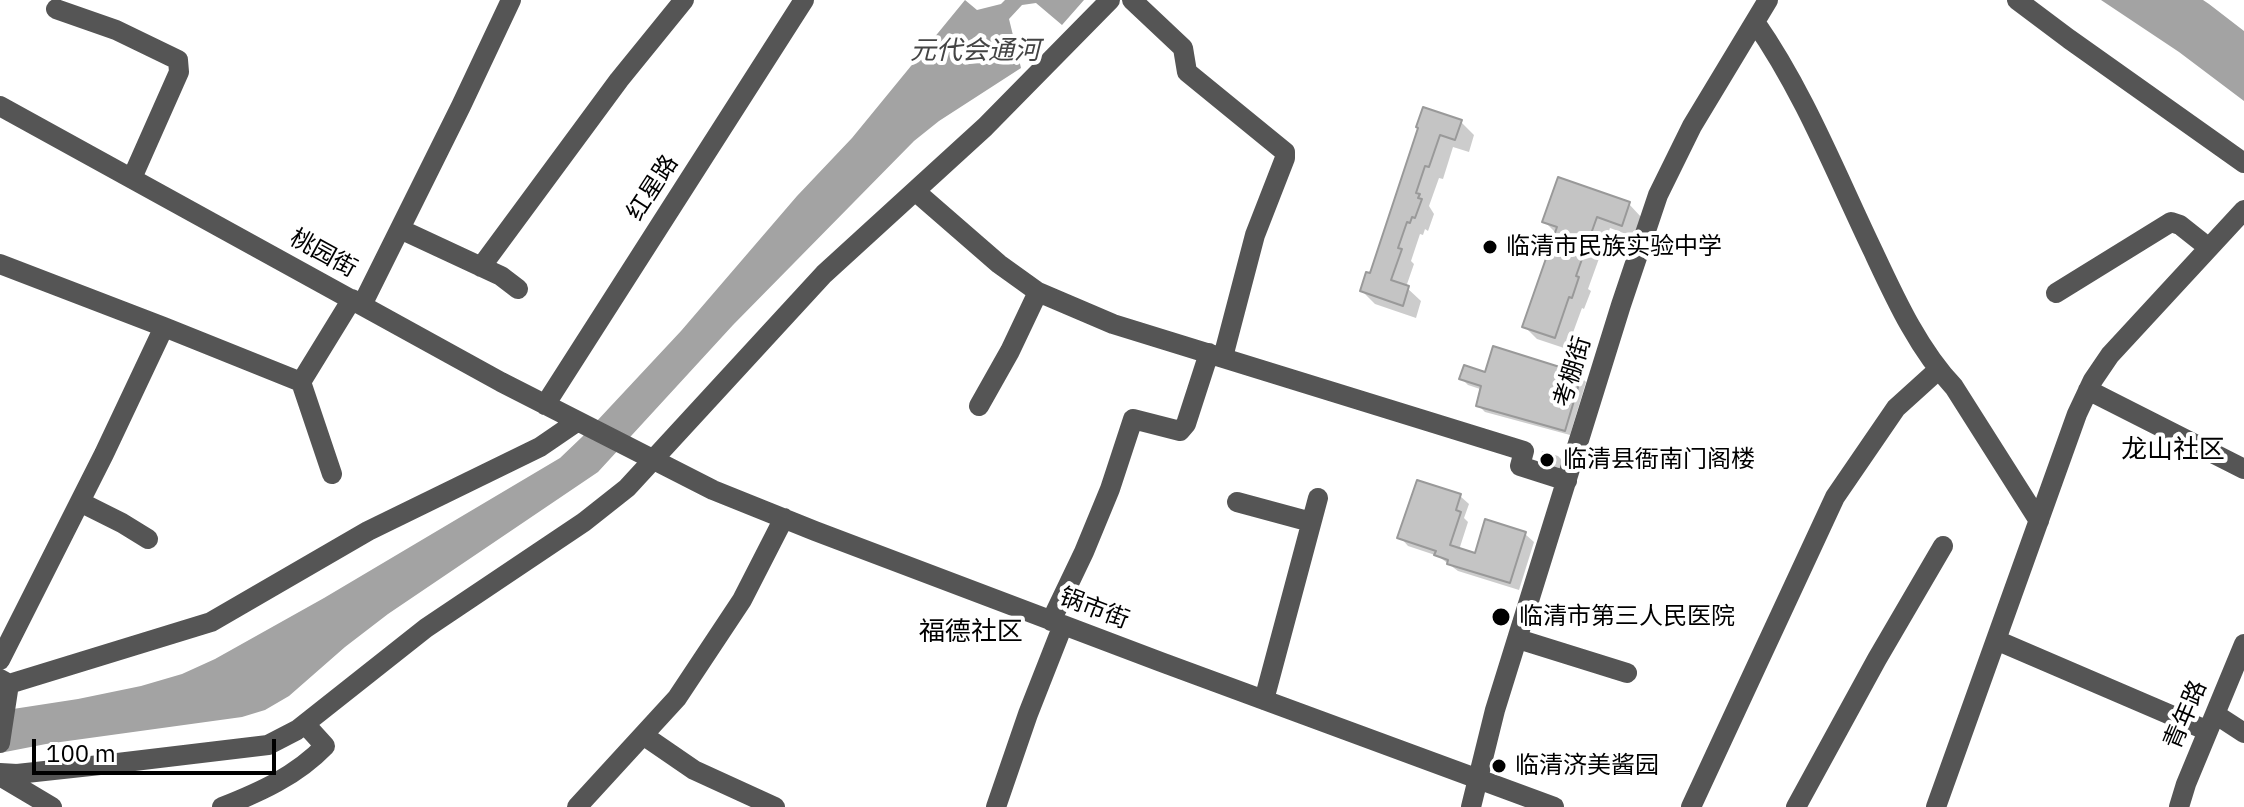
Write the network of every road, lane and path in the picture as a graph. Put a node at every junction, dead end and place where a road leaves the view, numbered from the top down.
1 (511, 0) edge
2 (684, 0) edge
3 (804, 0) edge
4 (1110, 0) edge
5 (1132, 0) edge
6 (2017, 0) edge
7 (56, 9) dead end
8 (1758, 9) edge
9 (0, 106) edge
10 (2244, 163) edge
11 (132, 178) junction
12 (915, 191) junction
13 (2244, 210) edge
14 (400, 229) junction
15 (2209, 248) junction
16 (0, 264) edge
17 (481, 267) junction
18 (518, 289) dead end
19 (1038, 292) junction
20 (2056, 293) dead end
21 (357, 302) junction
22 (164, 327) junction
23 (1216, 355) junction
24 (1938, 370) junction
25 (301, 382) junction
26 (2088, 390) junction
27 (545, 405) junction
28 (979, 406) dead end
29 (578, 421) junction
30 (623, 444) joint
31 (653, 459) junction
32 (2244, 469) edge
33 (332, 474) dead end
34 (1567, 481) junction
35 (1318, 498) dead end
36 (80, 502) junction
37 (1237, 502) dead end
38 (784, 518) junction
39 (2039, 521) junction
40 (1311, 522) junction
41 (148, 539) dead end
42 (1943, 546) dead end
43 (1057, 623) junction
44 (1518, 639) junction
45 (1996, 640) junction
46 (2244, 644) edge
47 (0, 660) edge
48 (1627, 673) dead end
49 (3, 682) edge
50 (1264, 700) junction
51 (2211, 723) junction
52 (305, 724) junction
53 (2244, 733) edge
54 (643, 735) junction
55 (0, 743) edge
56 (0, 774) edge
57 (1478, 779) junction
58 (52, 807) edge
59 (222, 807) edge
60 (577, 807) edge
61 (775, 807) edge
62 (996, 807) edge
63 (1471, 807) edge
64 (1554, 807) edge
65 (1691, 807) edge
66 (1796, 807) edge
67 (1936, 807) edge
68 (2179, 807) edge

1 - 14 street
2 - 17 street
3 - 27 street, 红星路
4 - 12 street
5 - 23 street
6 - 10 street
7 - 11 street
8 - 24 street
8 - 34 street, 考棚街
9 - 11 street, 桃园街
11 - 21 street, 桃园街
12 - 19 street
12 - 31 street
13 - 15 street
14 - 17 street
14 - 21 street
15 - 20 street
15 - 26 street
16 - 22 street
17 - 18 street
19 - 23 street
19 - 28 street
21 - 25 street
21 - 27 street, 桃园街
22 - 25 street
22 - 36 street
23 - 34 street
23 - 43 street
24 - 39 street
24 - 65 street
25 - 33 street
26 - 32 street
26 - 39 street
27 - 29 street, 桃园街
29 - 30 street, 桃园街
29 - 49 street
30 - 31 street, 锅市街
31 - 38 street, 锅市街
31 - 52 street
34 - 44 street, 考棚街
35 - 40 street
36 - 41 street
36 - 47 street
37 - 40 street
38 - 43 street, 锅市街
38 - 54 street
39 - 45 street
40 - 50 street
42 - 66 street
43 - 50 street, 锅市街
43 - 62 street
44 - 48 street
44 - 57 street, 考棚街
45 - 51 street
45 - 67 street
46 - 51 street, 青年路
49 - 55 street
50 - 57 street, 锅市街
51 - 53 street
51 - 68 street, 青年路
52 - 56 street
52 - 59 street
54 - 60 street
54 - 61 street
56 - 58 street
57 - 63 street, 考棚街
57 - 64 street, 锅市街

